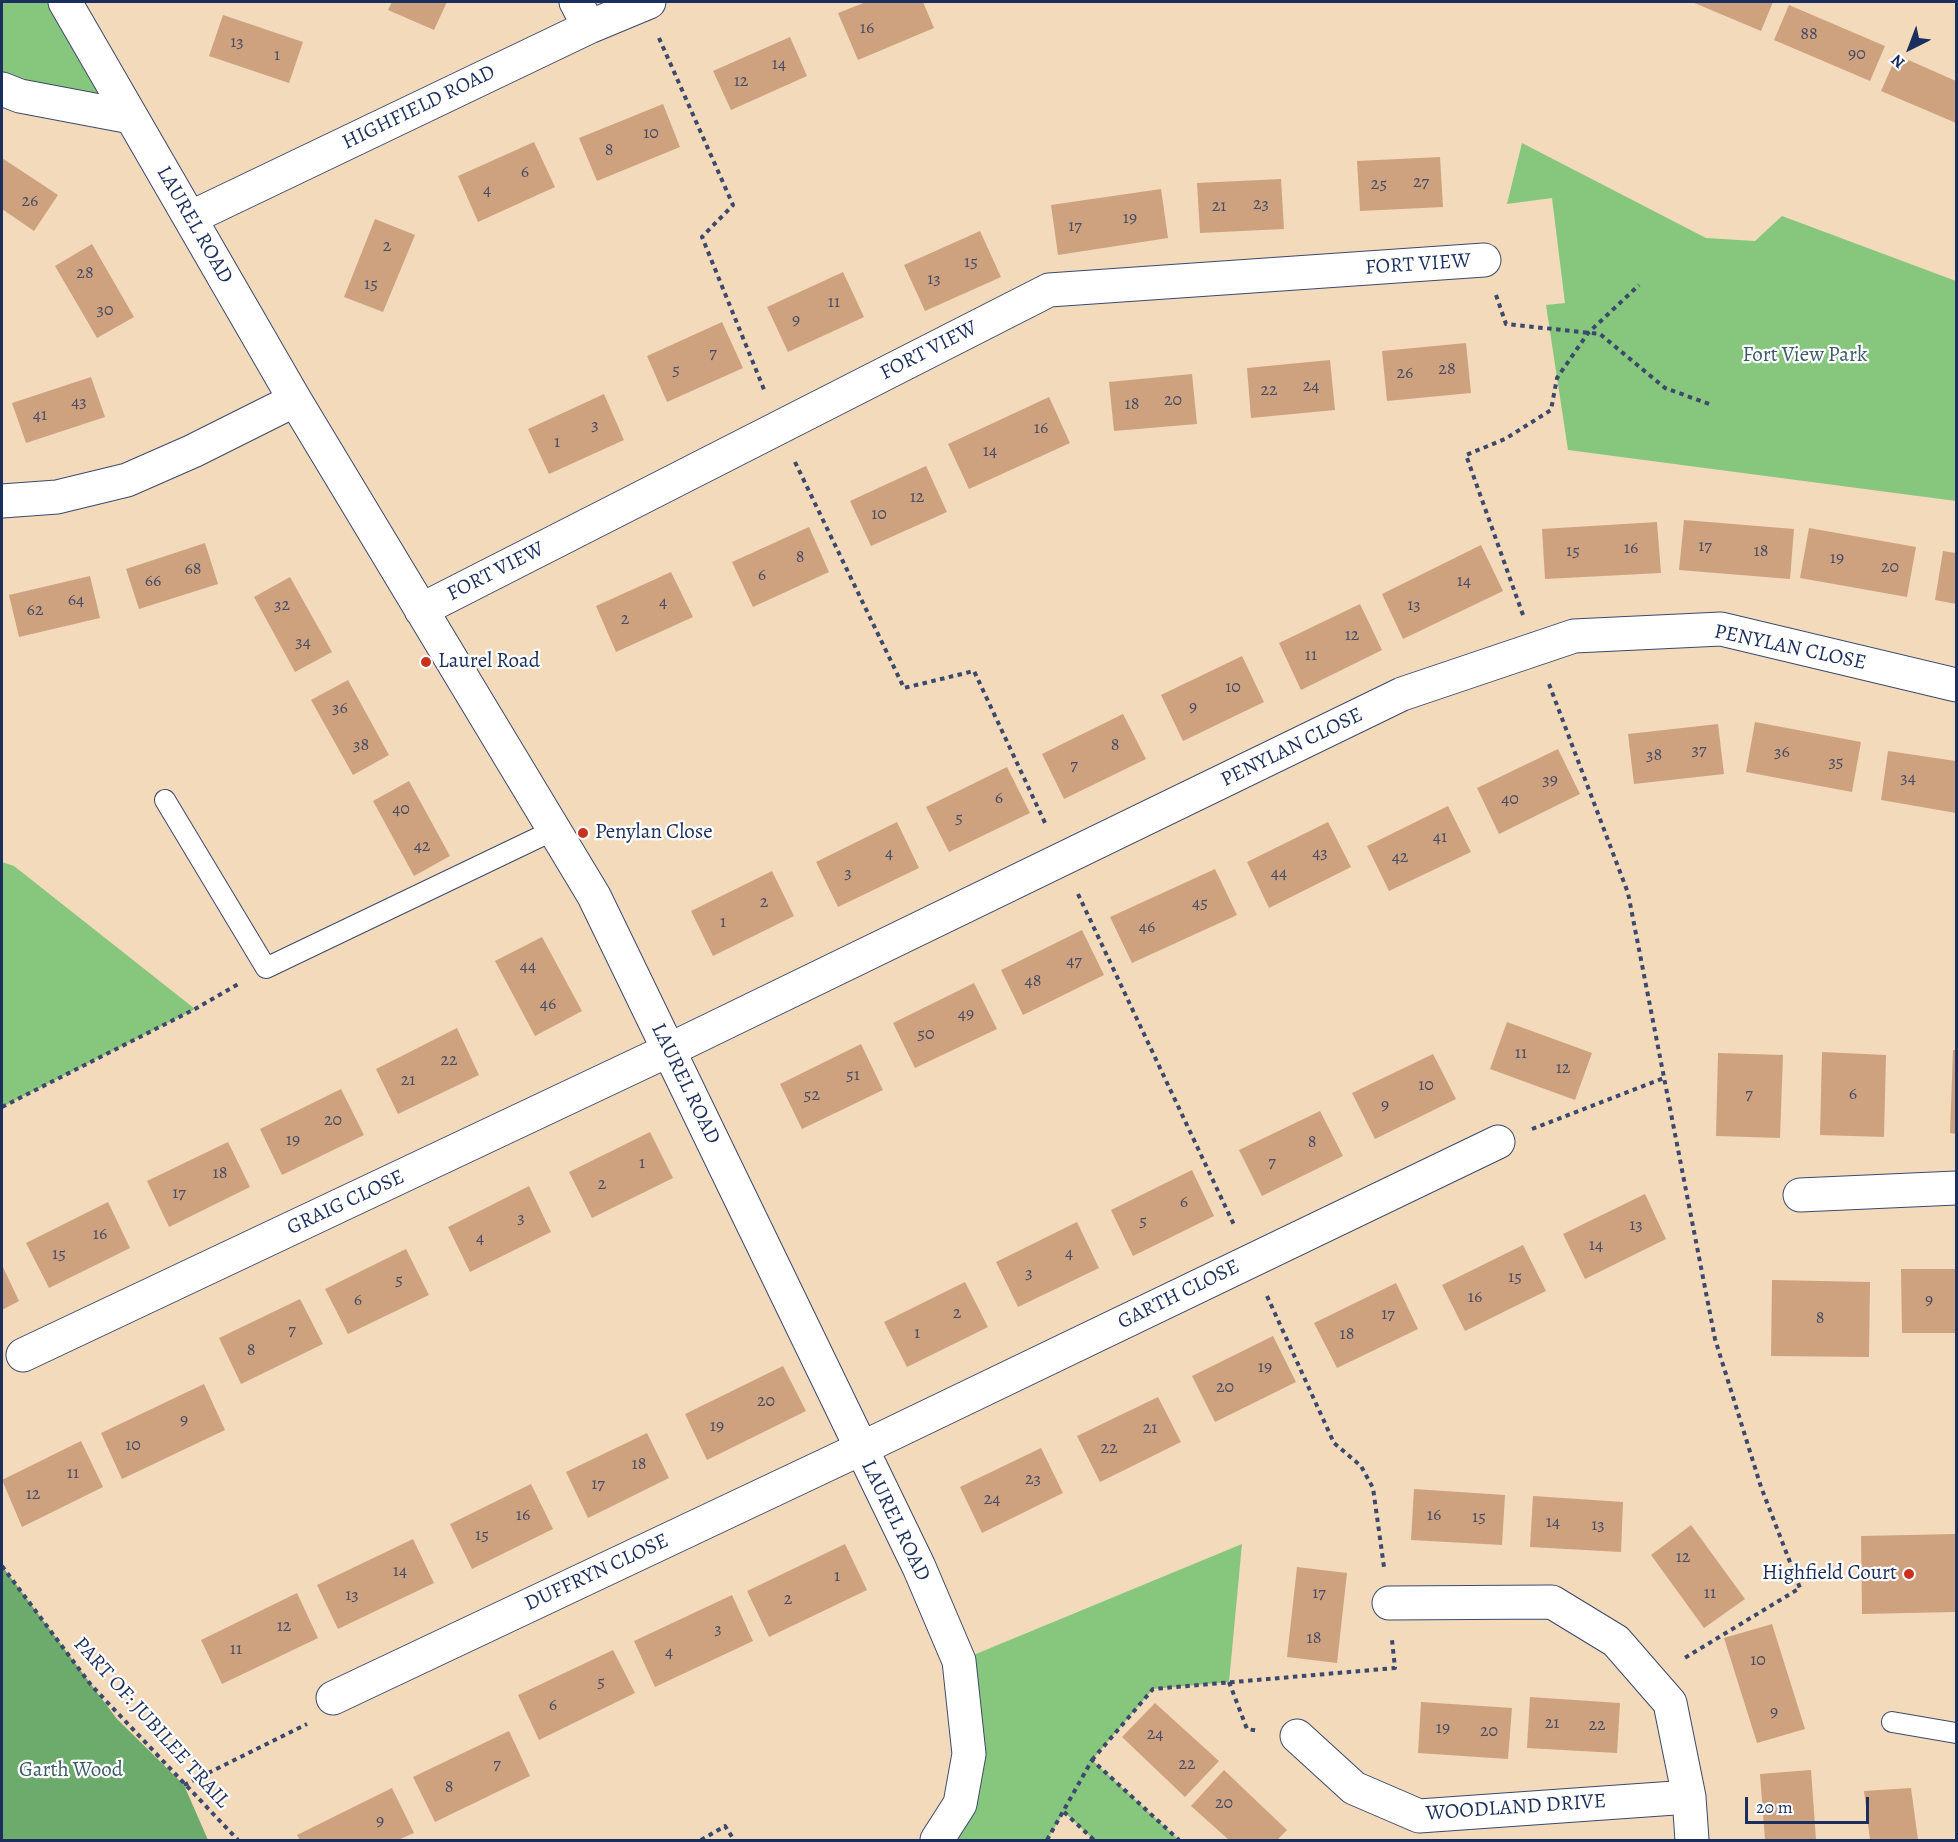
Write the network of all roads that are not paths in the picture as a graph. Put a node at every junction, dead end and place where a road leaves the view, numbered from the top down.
1 (65, 2) edge
2 (646, 3) edge
3 (583, 14) edge
4 (2, 89) edge
5 (131, 117) junction
6 (190, 218) junction
7 (1484, 260) road end
8 (295, 400) junction
9 (2, 501) edge
10 (421, 610) junction
11 (1956, 685) edge
12 (165, 800) dead end
13 (554, 830) junction
14 (669, 1050) junction
15 (1498, 1142) road end
16 (1956, 1188) edge
17 (1800, 1195) dead end
18 (23, 1355) dead end
19 (860, 1449) junction
20 (1389, 1604) road end
21 (333, 1698) road end
22 (1892, 1722) dead end
23 (1956, 1733) edge
24 (1297, 1736) road end
25 (1689, 1797) junction
26 (937, 1840) edge
27 (1692, 1840) edge

1 - 5 street, LAUREL ROAD
2 - 3 street, HIGHFIELD ROAD
3 - 6 street, HIGHFIELD ROAD
4 - 5 street
5 - 6 street, LAUREL ROAD
6 - 8 street, LAUREL ROAD
7 - 10 street, FORT VIEW
8 - 9 street
8 - 10 street, LAUREL ROAD
10 - 13 street, LAUREL ROAD
11 - 14 street, PENYLAN CLOSE
12 - 13 lane
13 - 14 street, LAUREL ROAD
14 - 18 street, GRAIG CLOSE
14 - 19 street, LAUREL ROAD
15 - 19 street, GARTH CLOSE
16 - 17 street
19 - 21 street, DUFFRYN CLOSE
19 - 26 street, LAUREL ROAD
20 - 25 street
22 - 23 lane
24 - 25 street, WOODLAND DRIVE
25 - 27 street

